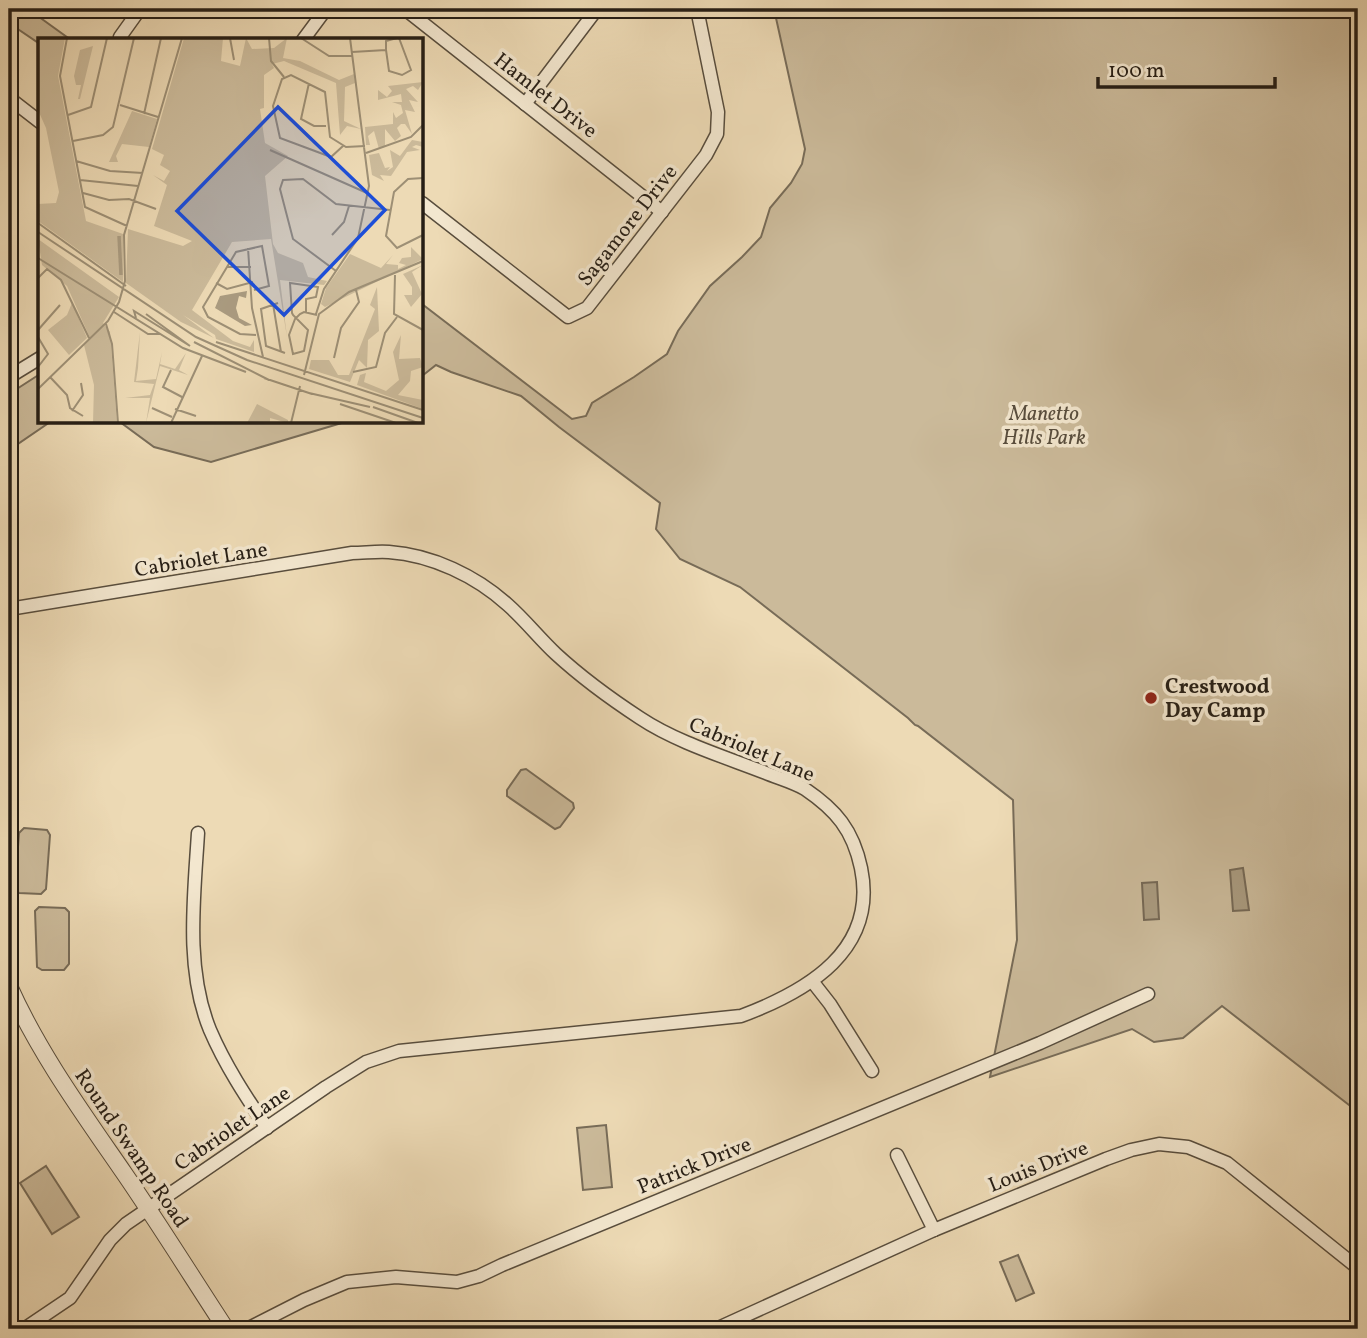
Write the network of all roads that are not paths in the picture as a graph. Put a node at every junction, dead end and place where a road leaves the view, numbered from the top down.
1 (140, 9) edge
2 (326, 9) edge
3 (405, 9) edge
4 (597, 9) edge
5 (697, 9) edge
6 (423, 14) edge
7 (120, 37) dead end
8 (304, 38) edge
9 (9, 98) edge
10 (525, 104) junction
11 (38, 120) edge
12 (424, 205) edge
13 (662, 212) junction
14 (38, 359) edge
15 (9, 377) edge
16 (9, 609) edge
17 (198, 833) dead end
18 (812, 981) junction
19 (9, 986) edge
20 (1147, 995) dead end
21 (872, 1072) dead end
22 (267, 1128) junction
23 (897, 1155) dead end
24 (148, 1208) junction
25 (934, 1230) junction
26 (1358, 1268) edge
27 (24, 1329) edge
28 (226, 1329) edge
29 (247, 1329) edge
30 (716, 1329) edge

1 - 7 street
2 - 8 street
3 - 6 street, Hamlet Drive
4 - 10 street
5 - 13 street, Sagamore Drive
6 - 10 street, Hamlet Drive
9 - 11 street
10 - 13 street, Hamlet Drive
12 - 13 street, Sagamore Drive
14 - 15 street
16 - 18 street, Cabriolet Lane
17 - 22 street
18 - 21 street
18 - 22 street, Cabriolet Lane
19 - 24 street, Round Swamp Road
20 - 29 street, Patrick Drive
22 - 24 street, Cabriolet Lane
23 - 25 street
24 - 27 street, Cabriolet Lane
24 - 28 street, Round Swamp Road
25 - 26 street, Louis Drive
25 - 30 street, Louis Drive

